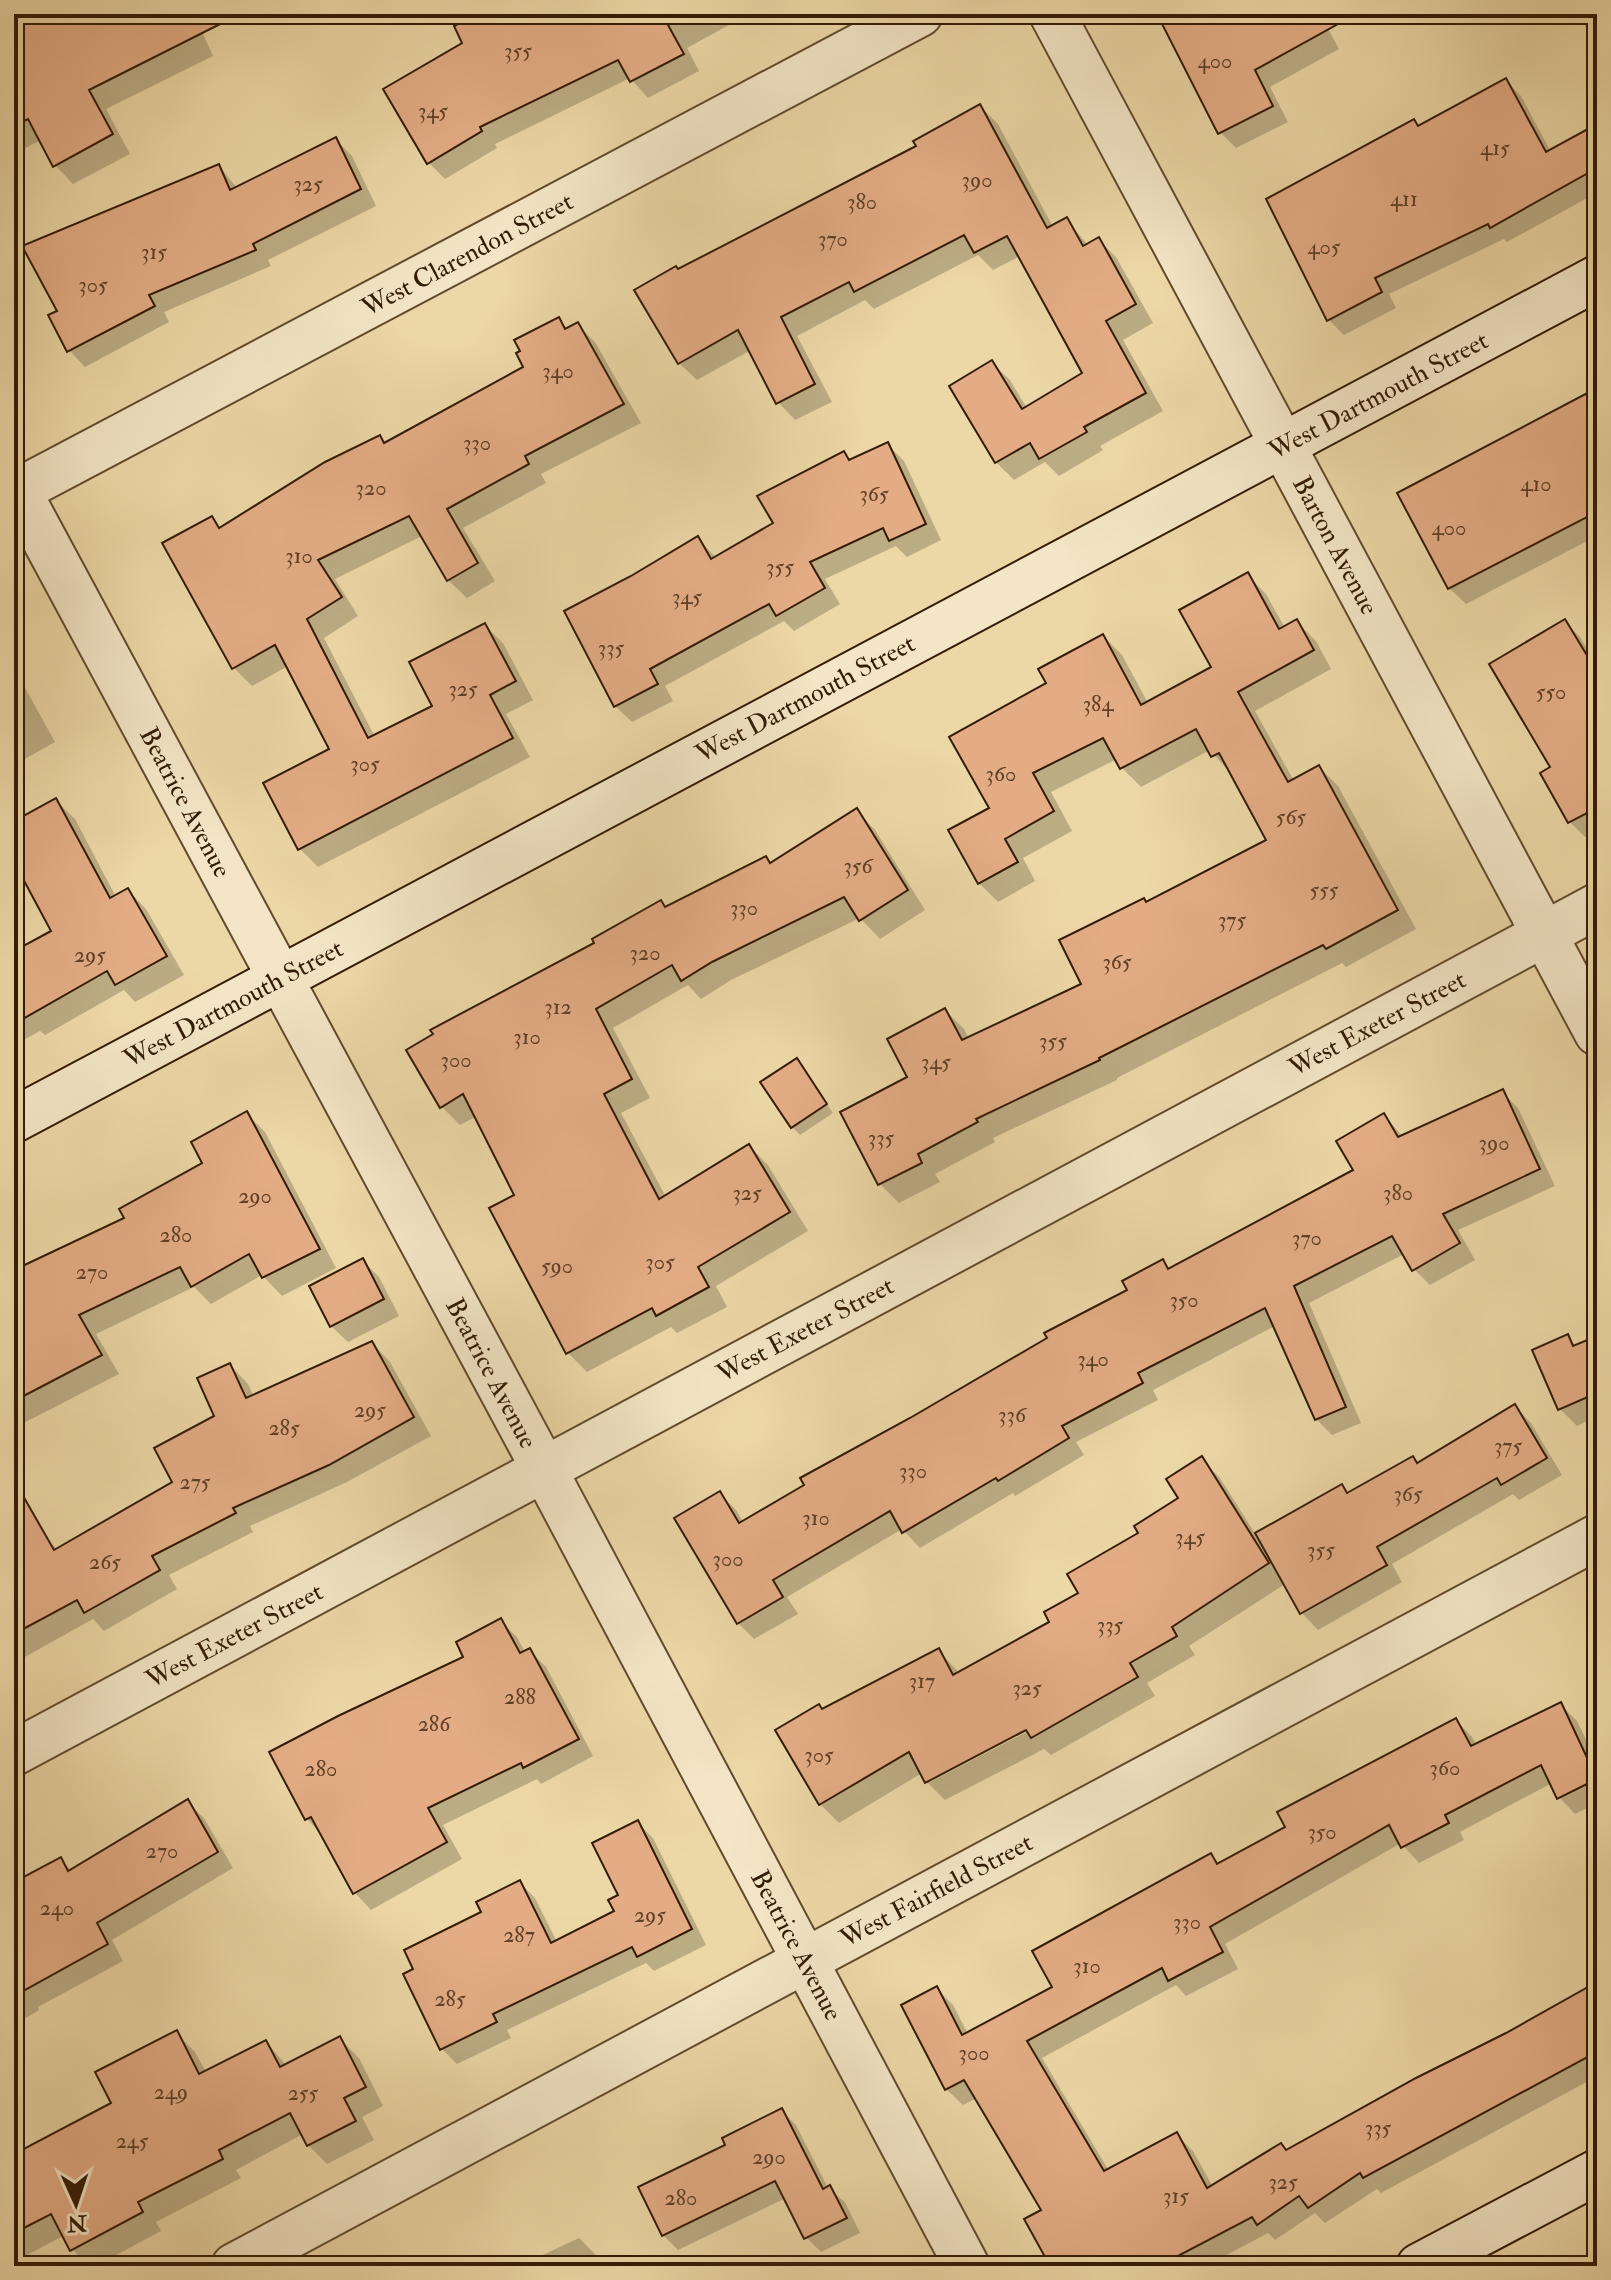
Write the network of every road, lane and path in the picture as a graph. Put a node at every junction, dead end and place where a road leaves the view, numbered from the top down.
1 (920, 14) edge
2 (1052, 14) edge
3 (1597, 278) edge
4 (1282, 446) junction
5 (15, 489) edge
6 (1597, 906) edge
7 (1545, 933) junction
8 (280, 977) junction
9 (1597, 1033) edge
10 (14, 1120) edge
11 (544, 1469) junction
12 (1597, 1537) edge
13 (14, 1753) edge
14 (805, 1960) junction
15 (1597, 2172) edge
16 (234, 2266) edge
17 (967, 2266) edge
18 (1419, 2266) edge

1 - 5 street, West Clarendon Street
2 - 4 street, Barton Avenue
3 - 4 street, West Dartmouth Street
4 - 7 street, Barton Avenue
4 - 8 street, West Dartmouth Street
5 - 8 street, Beatrice Avenue
6 - 7 street, West Exeter Street
7 - 9 street, Barton Avenue
7 - 11 street, West Exeter Street
8 - 10 street, West Dartmouth Street
8 - 11 street, Beatrice Avenue
11 - 13 street, West Exeter Street
11 - 14 street, Beatrice Avenue
12 - 14 street, West Fairfield Street
14 - 16 street, West Fairfield Street
14 - 17 street, Beatrice Avenue
15 - 18 street

